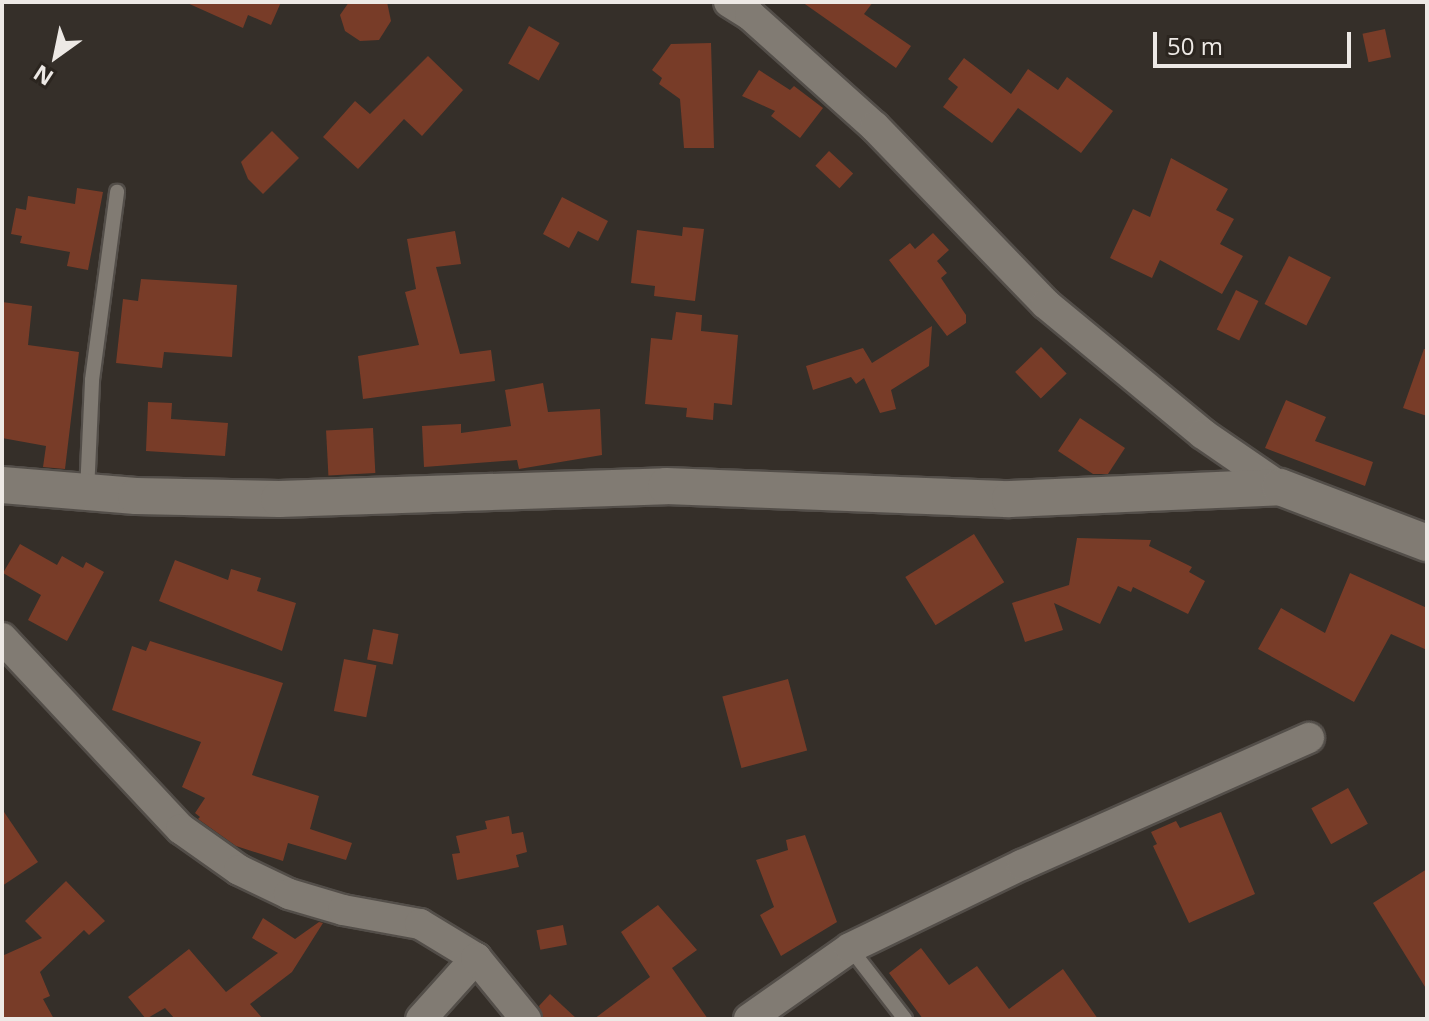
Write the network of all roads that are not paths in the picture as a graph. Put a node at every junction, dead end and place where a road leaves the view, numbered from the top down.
1 (729, 2) edge
2 (117, 192) dead end
3 (2, 485) edge
4 (1280, 487) junction
5 (87, 492) junction
6 (1427, 543) edge
7 (2, 638) edge
8 (1309, 738) dead end
9 (850, 948) junction
10 (476, 958) junction
11 (421, 1019) edge
12 (526, 1019) edge
13 (749, 1019) edge
14 (905, 1019) edge

1 - 4 street
2 - 5 lane
3 - 5 street
4 - 5 street
4 - 6 street
7 - 10 street
8 - 9 street
9 - 13 street
9 - 14 lane
10 - 11 street
10 - 12 street

